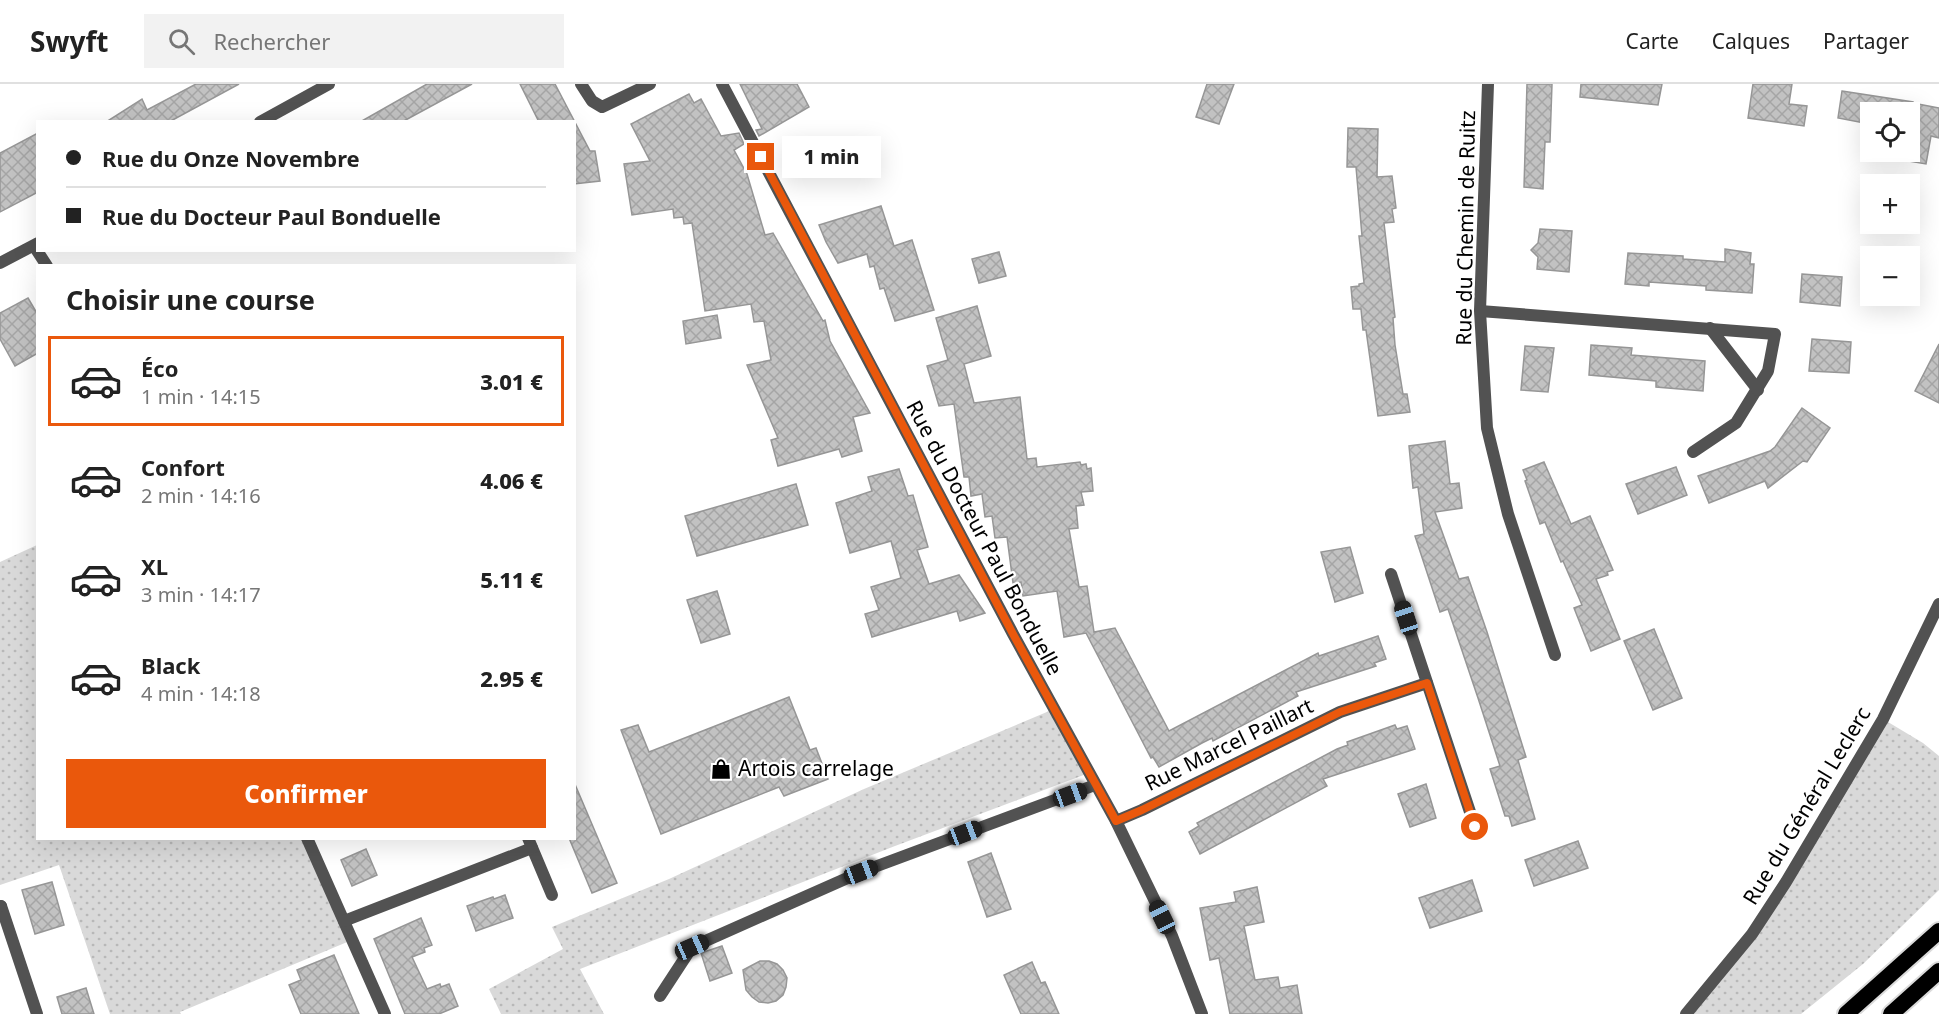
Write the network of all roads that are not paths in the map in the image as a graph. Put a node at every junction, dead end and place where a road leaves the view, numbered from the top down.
1 (329, 84) edge
2 (581, 84) edge
3 (650, 84) edge
4 (722, 84) edge
5 (1488, 84) edge
6 (264, 120) edge
7 (35, 245) edge
8 (0, 263) edge
9 (1480, 311) junction
10 (1710, 328) junction
11 (1758, 390) junction
12 (1693, 452) dead end
13 (1391, 574) dead end
14 (1939, 604) edge
15 (1555, 655) dead end
16 (1427, 683) junction
17 (1095, 785) junction
18 (1116, 821) junction
19 (1475, 827) dead end
20 (309, 840) edge
21 (530, 843) edge
22 (552, 895) dead end
23 (1, 906) edge
24 (344, 921) junction
25 (1939, 931) edge
26 (1939, 971) edge
27 (660, 996) dead end
28 (38, 1014) edge
29 (385, 1014) edge
30 (1202, 1014) edge
31 (1686, 1014) edge
32 (1846, 1014) edge
33 (1891, 1014) edge

1 - 6 street
2 - 3 street
4 - 17 street, Rue du Docteur Paul Bonduelle
5 - 9 street, Rue du Chemin de Ruitz
7 - 8 street
9 - 10 street
9 - 15 street, Rue du Chemin de Ruitz
10 - 11 street
10 - 11 street
11 - 12 street
13 - 16 street
14 - 31 street, Rue du Général Leclerc
16 - 18 street, Rue Marcel Paillart
16 - 19 street
17 - 18 street, Rue du Docteur Paul Bonduelle
17 - 27 street
18 - 30 street, Rue du Docteur Paul Bonduelle
20 - 24 street
21 - 22 street
21 - 24 street
23 - 28 street
24 - 29 street
25 - 32 highway
26 - 33 highway

